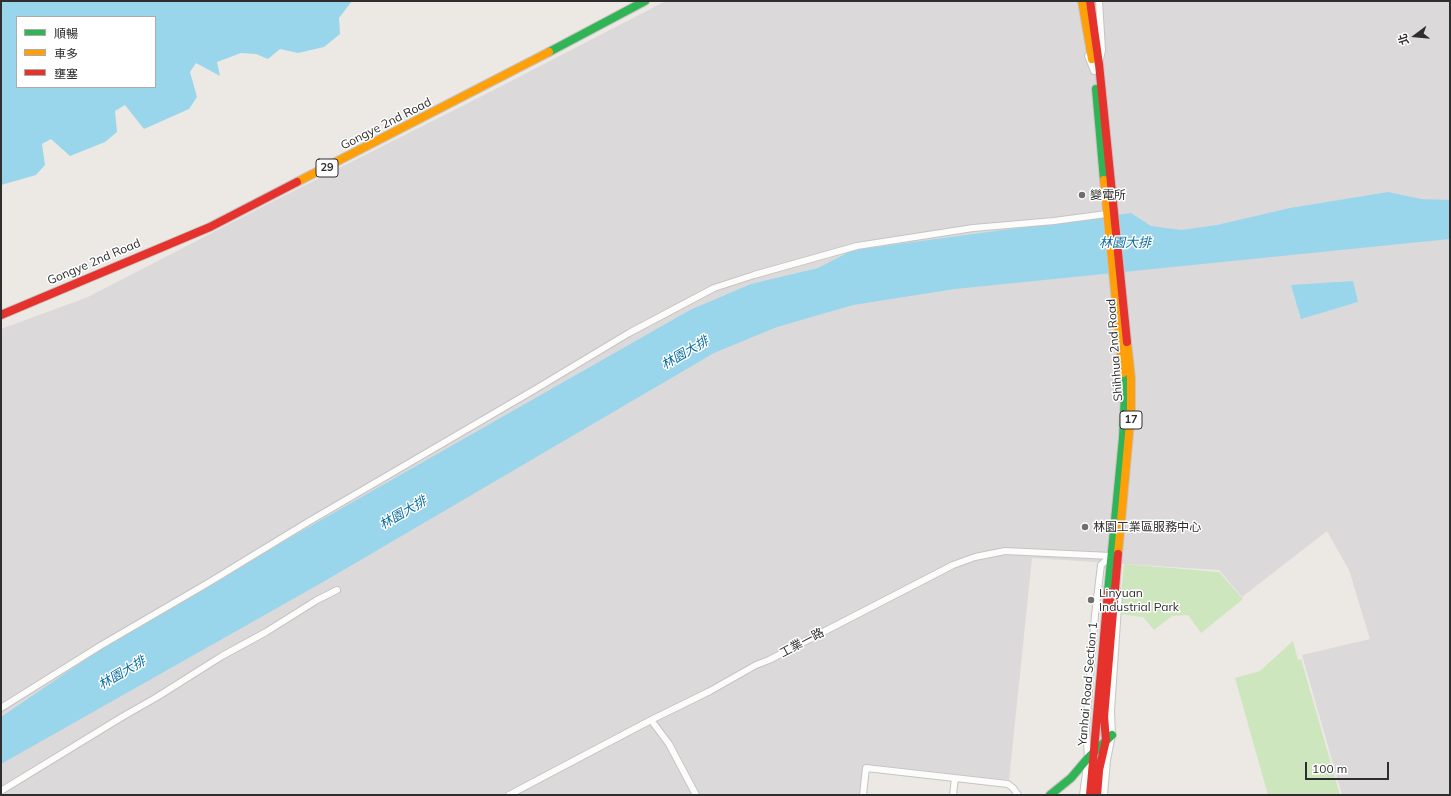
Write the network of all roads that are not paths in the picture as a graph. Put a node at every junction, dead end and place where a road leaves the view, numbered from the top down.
1 (645, 1) edge
2 (1078, 1) edge
3 (1082, 1) edge
4 (1090, 1) edge
5 (1099, 1) edge
6 (1097, 68) junction
7 (1106, 210) junction
8 (1118, 285) junction
9 (1, 315) edge
10 (1114, 556) junction
11 (337, 590) dead end
12 (1, 708) edge
13 (651, 720) junction
14 (1109, 737) junction
15 (1094, 752) junction
16 (1088, 758) junction
17 (955, 778) junction
18 (1, 791) edge
19 (508, 795) edge
20 (696, 795) edge
21 (863, 795) edge
22 (953, 795) edge
23 (1018, 795) edge
24 (1050, 795) edge
25 (1084, 795) edge
26 (1090, 795) edge
27 (1097, 795) edge
28 (1104, 795) edge

1 - 9 main road, Gongye 2nd Road / 29
2 - 6 street
3 - 6 main road, 17
4 - 6 main road, 17
5 - 6 street
6 - 7 main road, 17
6 - 8 main road, 17
7 - 8 main road, 17
7 - 12 street
8 - 10 main road, Shihhua 2nd Road / 17
10 - 13 street, 工業一路
10 - 14 main road, Yanhai Road Section 1 / 17
10 - 15 main road, Yanhai Road Section 1 / 17
10 - 16 street, Yanhai Road Section 1
11 - 18 street
13 - 19 street, 工業一路
13 - 20 street
14 - 15 main road
14 - 27 main road, Yanhai Road Section 1 / 17
14 - 28 street, Yanhai Road Section 1
15 - 16 main road
15 - 26 main road, Yanhai Road Section 1 / 17
16 - 24 main road
16 - 25 street, Yanhai Road Section 1
17 - 21 street
17 - 22 street
17 - 23 street

